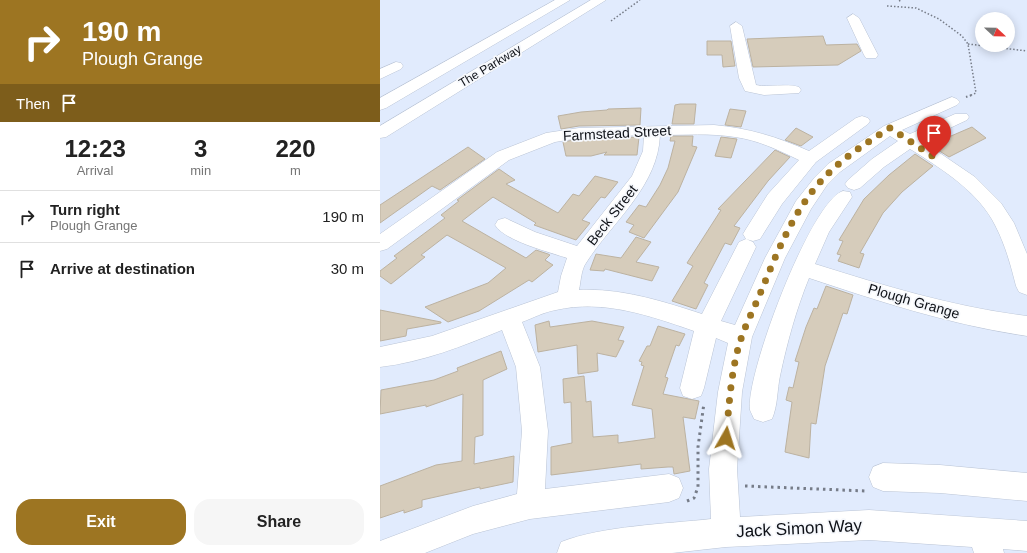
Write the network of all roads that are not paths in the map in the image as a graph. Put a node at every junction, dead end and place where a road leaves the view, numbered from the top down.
1 (564, 0) edge
2 (600, 0) edge
3 (853, 18) dead end
4 (736, 26) dead end
5 (871, 56) dead end
6 (396, 66) dead end
7 (380, 75) edge
8 (767, 77) dead end
9 (746, 78) junction
10 (794, 90) dead end
11 (380, 104) edge
12 (862, 121) dead end
13 (890, 128) junction
14 (652, 130) junction
15 (380, 133) edge
16 (909, 140) junction
17 (810, 158) junction
18 (505, 225) dead end
19 (380, 244) edge
20 (581, 255) junction
21 (802, 268) junction
22 (1027, 286) edge
23 (567, 299) junction
24 (509, 318) junction
25 (707, 326) junction
26 (1027, 326) edge
27 (741, 337) junction
28 (380, 358) edge
29 (692, 388) dead end
30 (763, 410) dead end
31 (876, 484) road end
32 (1027, 486) edge
33 (669, 488) dead end
34 (530, 505) junction
35 (726, 532) junction
36 (1027, 536) edge
37 (986, 543) edge
38 (386, 553) edge
39 (572, 553) edge

1 - 11 highway, The Parkway
2 - 15 highway, The Parkway
3 - 5 street
4 - 9 street
6 - 7 street
8 - 9 street
9 - 10 street
12 - 17 street
13 - 16 street
13 - 16 street
13 - 27 street
14 - 17 street, Farmstead Street
14 - 19 street, Farmstead Street
14 - 20 street, Beck Street
16 - 21 street
16 - 22 street
17 - 25 street
18 - 20 street
20 - 23 street, Beck Street
21 - 26 street, Plough Grange
21 - 30 street
23 - 24 street
23 - 25 street
24 - 28 street
24 - 34 street
25 - 27 street
25 - 29 street
27 - 35 street
31 - 32 street
33 - 34 street
34 - 38 street
35 - 37 street, Jack Simon Way
35 - 39 street, Jack Simon Way
36 - 37 street, Jack Simon Way

